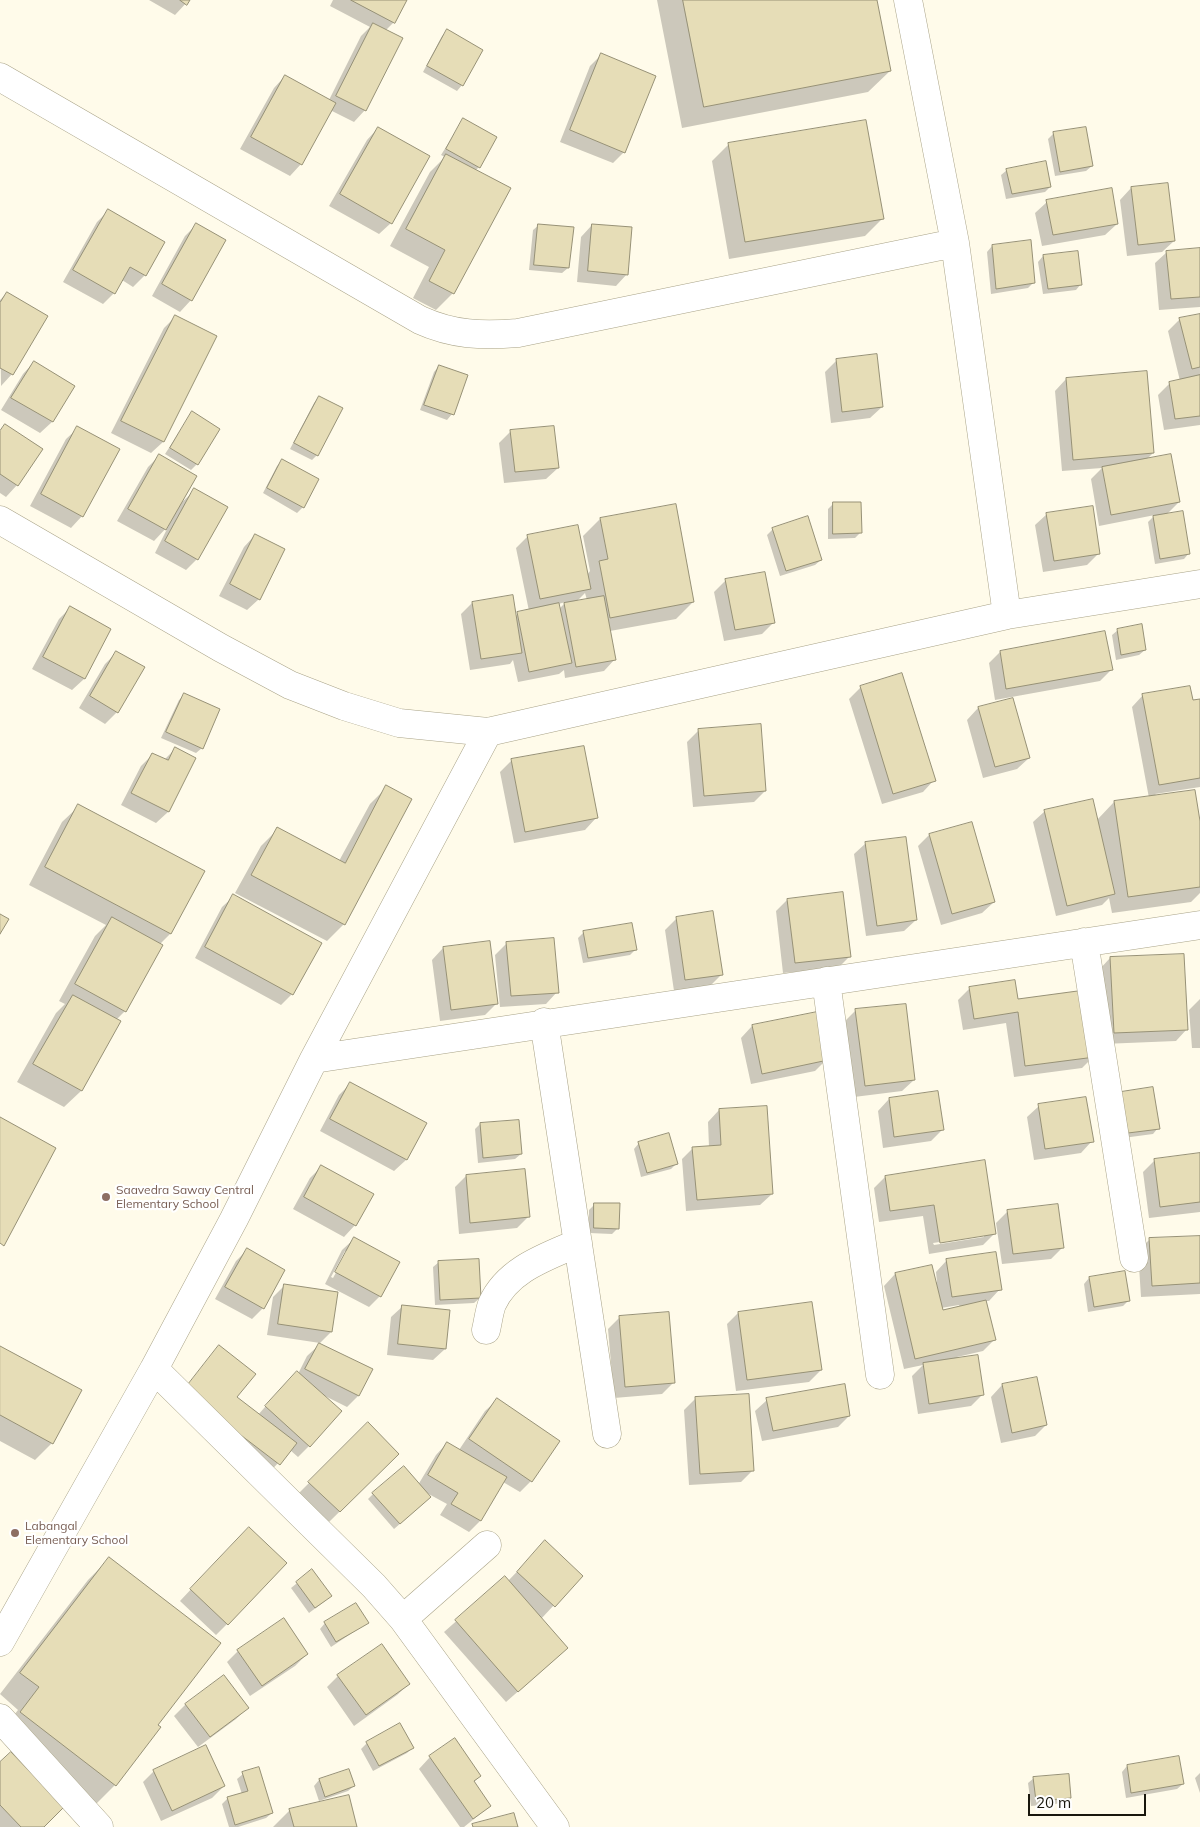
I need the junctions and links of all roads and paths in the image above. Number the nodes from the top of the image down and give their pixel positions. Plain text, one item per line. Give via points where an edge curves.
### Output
1 (908, 0) edge
2 (0, 77) edge
3 (955, 243) junction
4 (0, 520) edge
5 (1200, 584) edge
6 (1007, 615) junction
7 (488, 732) junction
8 (1200, 924) edge
9 (1084, 942) junction
10 (826, 980) junction
11 (544, 1022) junction
12 (314, 1059) junction
13 (578, 1243) junction
14 (1134, 1258) dead end
15 (486, 1330) dead end
16 (154, 1369) junction
17 (880, 1375) dead end
18 (607, 1434) dead end
19 (487, 1546) dead end
20 (403, 1620) junction
21 (0, 1642) edge
22 (0, 1718) edge
23 (100, 1827) edge
24 (554, 1827) edge

1 - 3 street
2 - 3 street via 420,320 463,334 518,333
3 - 6 street
4 - 7 street via 290,685 399,723
5 - 6 street
6 - 7 street
7 - 12 street
8 - 9 street
9 - 10 street
9 - 14 street
10 - 11 street
10 - 17 street
11 - 12 street
11 - 13 street
12 - 16 street
13 - 15 street via 529,1265 509,1279 492,1304
13 - 18 street
16 - 20 street via 374,1586
16 - 21 street
19 - 20 street
20 - 24 street
22 - 23 street

